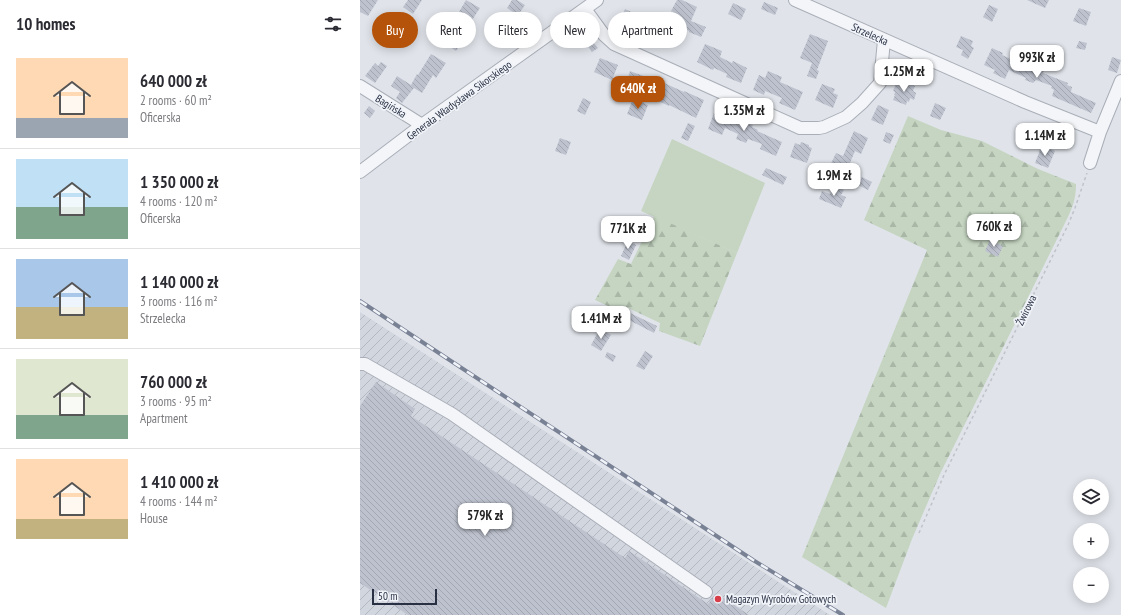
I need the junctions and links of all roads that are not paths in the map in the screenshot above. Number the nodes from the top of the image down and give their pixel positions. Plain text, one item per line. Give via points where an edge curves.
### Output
1 (597, 0) edge
2 (795, 0) edge
3 (585, 9) junction
4 (884, 40) junction
5 (1121, 81) edge
6 (360, 86) edge
7 (422, 125) junction
8 (1100, 132) junction
9 (1090, 163) road end
10 (360, 172) edge
11 (360, 364) edge
12 (706, 592) dead end

1 - 3 street, Generała Władysława Sikorskiego
2 - 4 street, Strzelecka
3 - 4 street via 614,44 800,128 824,127 846,117 862,103 880,83
3 - 7 street, Generała Władysława Sikorskiego
4 - 8 street, Strzelecka
5 - 8 street
6 - 7 street, Bagińska
7 - 10 street, Generała Władysława Sikorskiego
8 - 9 street
11 - 12 street via 365,364 452,414

